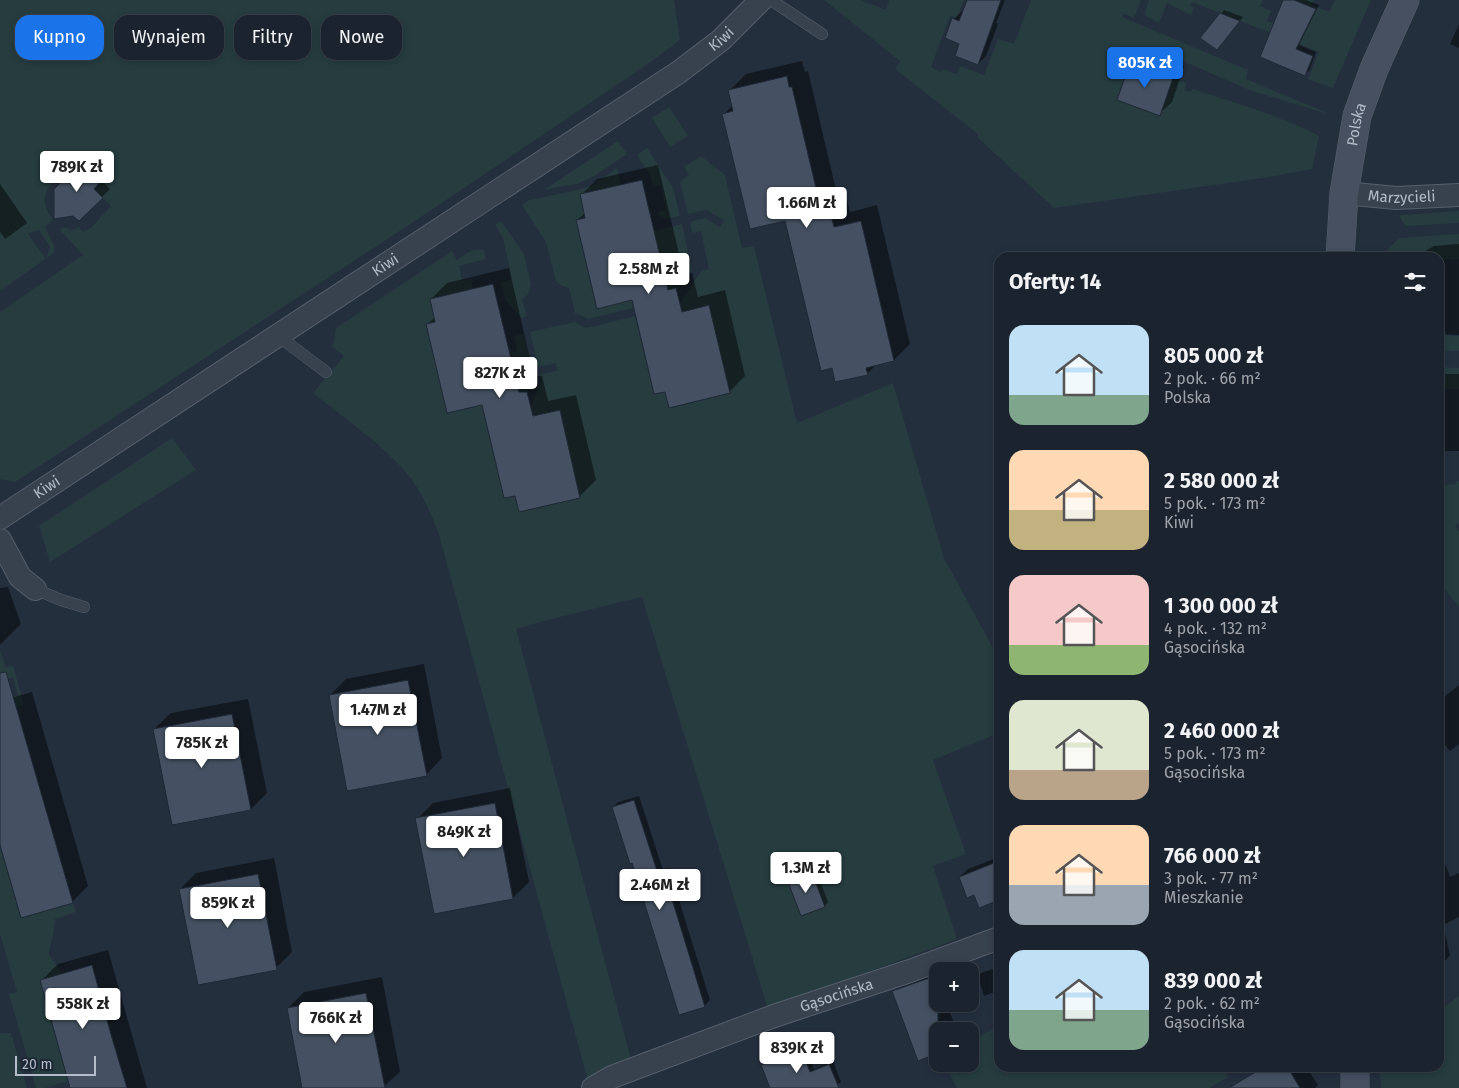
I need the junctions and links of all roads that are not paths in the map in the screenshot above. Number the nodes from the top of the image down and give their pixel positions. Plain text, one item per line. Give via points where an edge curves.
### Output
1 (761, 0) edge
2 (770, 0) edge
3 (1405, 0) edge
4 (822, 34) dead end
5 (1344, 193) junction
6 (1459, 195) edge
7 (1340, 252) edge
8 (277, 335) junction
9 (326, 372) dead end
10 (0, 518) edge
11 (0, 540) edge
12 (35, 590) joint
13 (84, 607) dead end
14 (994, 940) edge
15 (1355, 1072) edge
16 (593, 1088) edge
17 (1355, 1088) edge

1 - 8 street, Kiwi via 721,40 679,72
2 - 4 lane
3 - 5 street, Polska via 1359,108
5 - 6 street, Marzycieli via 1396,198
5 - 7 street, Polska
8 - 9 lane
8 - 10 street, Kiwi
11 - 12 street via 20,577
12 - 13 lane
14 - 16 street, Gąsocińska via 774,1016 612,1077
15 - 17 street

